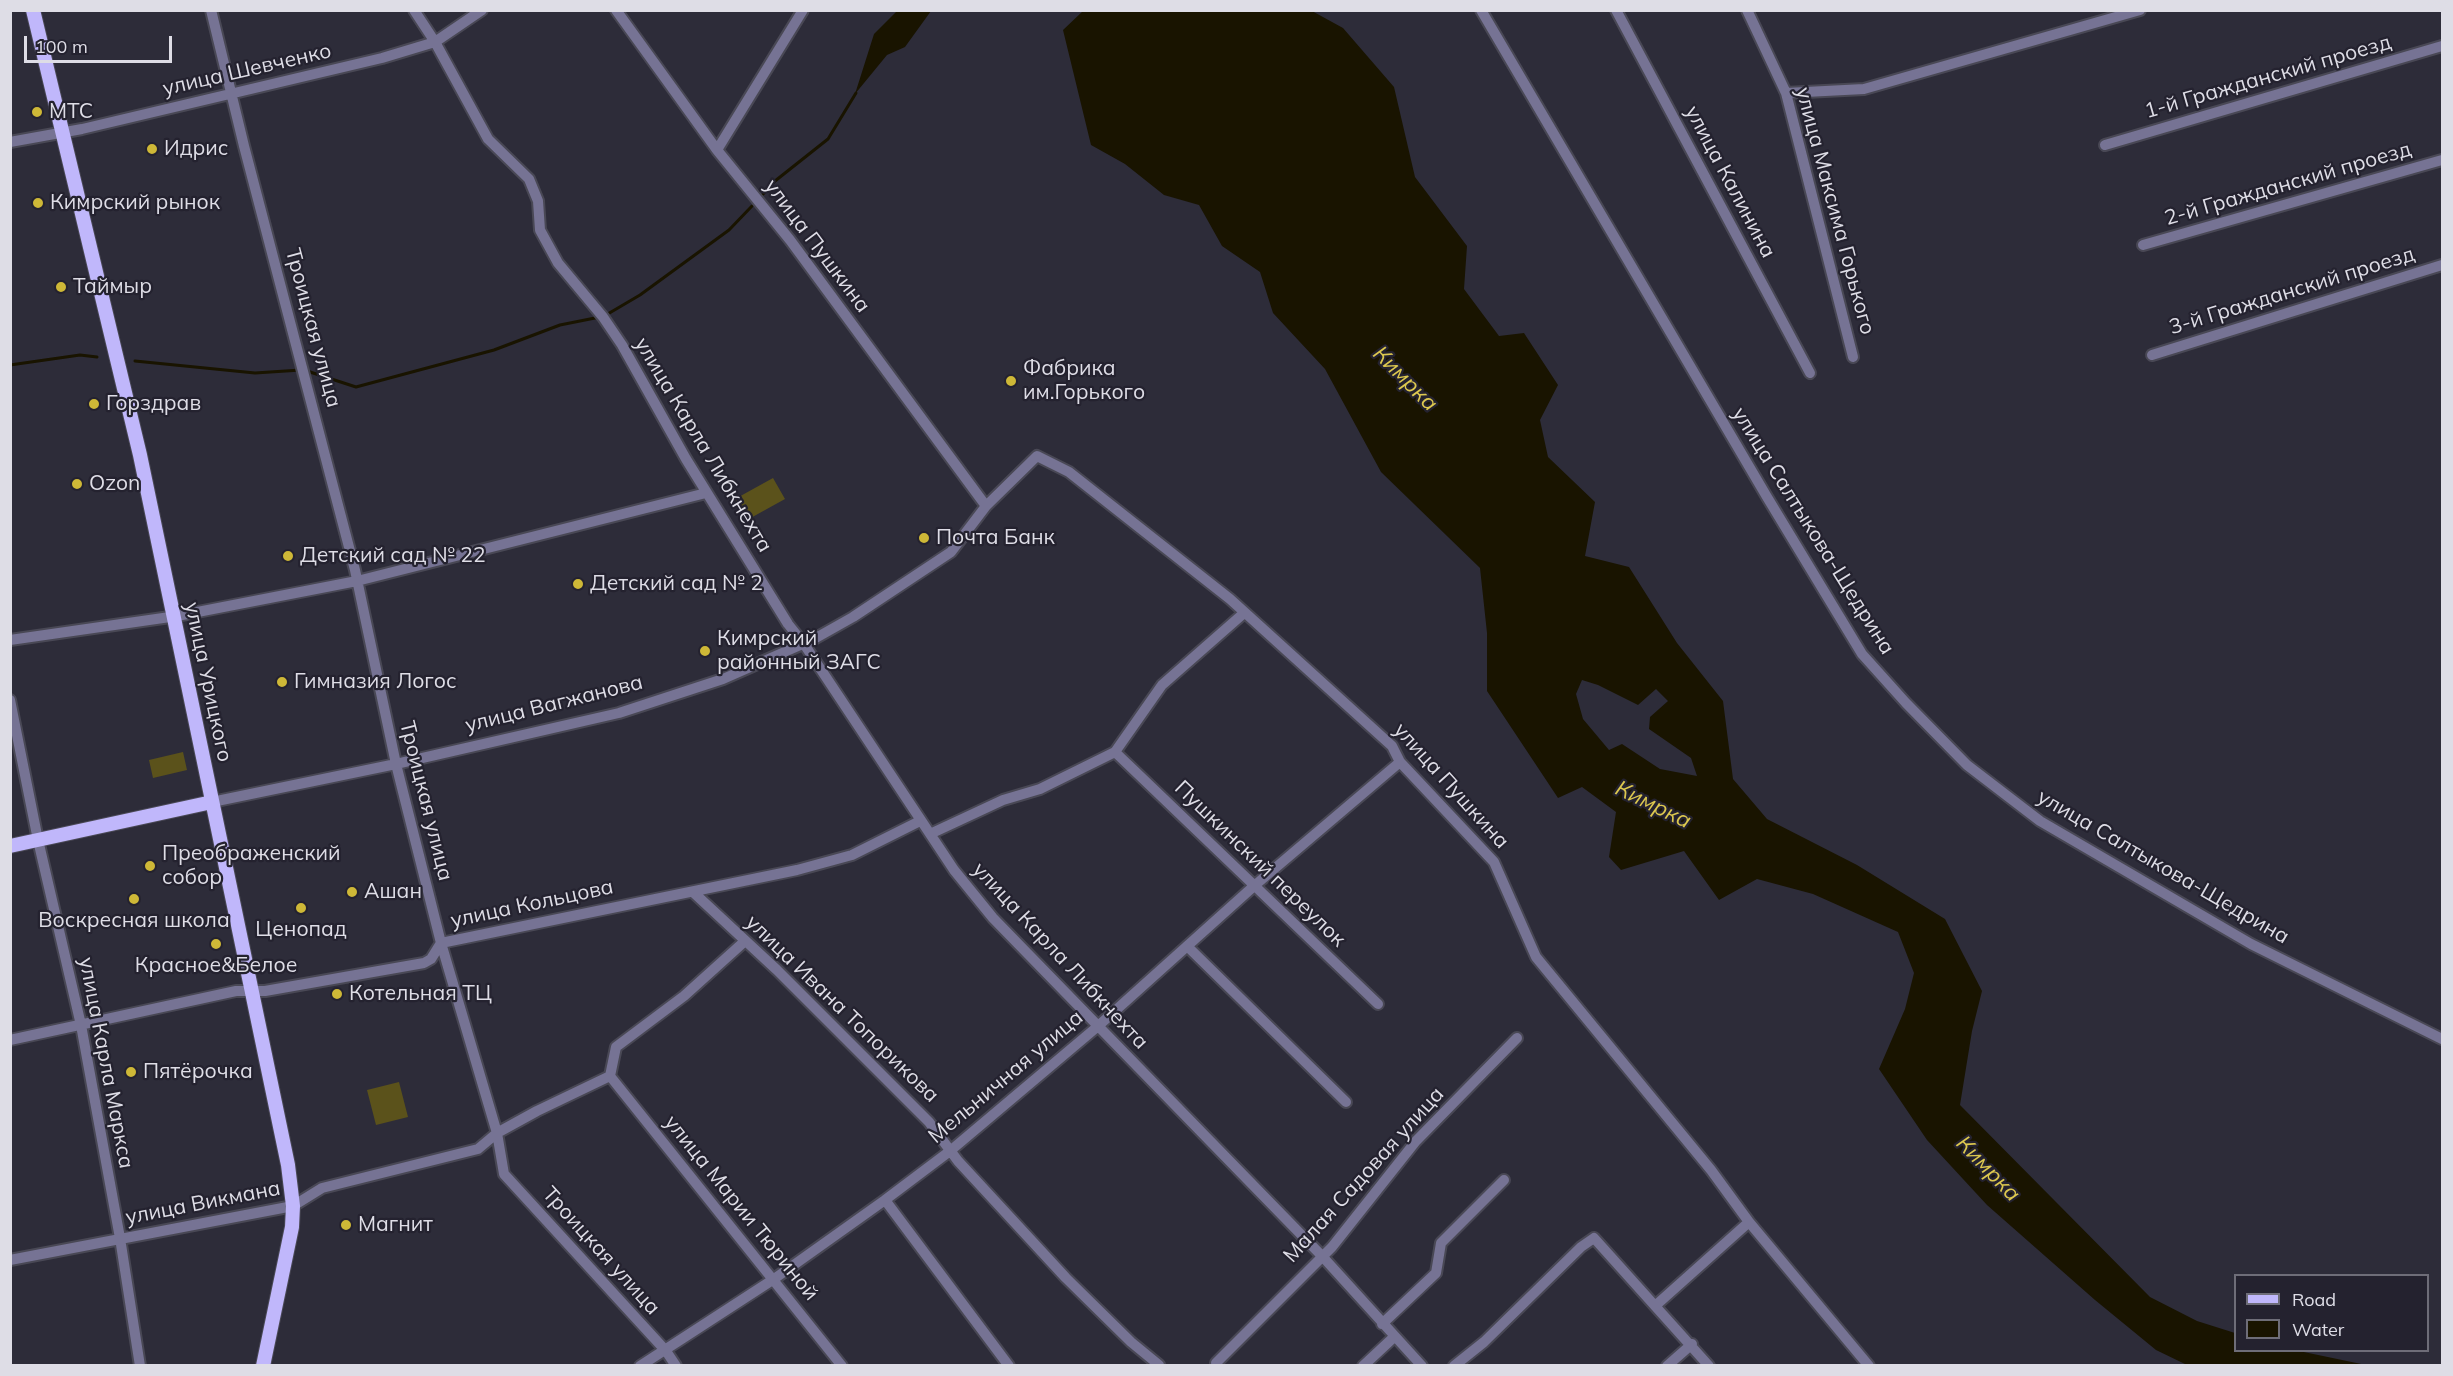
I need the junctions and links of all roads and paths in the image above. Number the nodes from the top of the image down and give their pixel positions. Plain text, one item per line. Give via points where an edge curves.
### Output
1 (33, 10) edge
2 (211, 10) edge
3 (414, 10) edge
4 (482, 10) edge
5 (616, 10) edge
6 (803, 10) edge
7 (1481, 10) edge
8 (1616, 10) edge
9 (1747, 10) edge
10 (2140, 10) edge
11 (435, 42) junction
12 (2442, 46) edge
13 (1786, 93) junction
14 (231, 94) junction
15 (61, 133) junction
16 (10, 142) edge
17 (2105, 145) dead end
18 (717, 150) junction
19 (2442, 160) edge
20 (2143, 245) dead end
21 (2442, 265) edge
22 (2152, 355) dead end
23 (1853, 357) dead end
24 (1810, 373) dead end
25 (1037, 456) joint
26 (706, 493) junction
27 (986, 506) junction
28 (357, 581) junction
29 (1244, 613) junction
30 (173, 616) junction
31 (10, 640) edge
32 (804, 644) junction
33 (10, 700) edge
34 (1116, 753) junction
35 (1400, 762) junction
36 (396, 764) junction
37 (212, 802) junction
38 (920, 821) junction
39 (930, 834) junction
40 (38, 840) junction
41 (10, 846) edge
42 (1254, 886) junction
43 (693, 891) junction
44 (744, 941) junction
45 (441, 943) junction
46 (1187, 946) junction
47 (251, 991) junction
48 (1378, 1004) dead end
49 (81, 1025) junction
50 (1097, 1026) junction
51 (1517, 1038) dead end
52 (2442, 1039) edge
53 (10, 1040) edge
54 (610, 1076) junction
55 (1346, 1102) dead end
56 (497, 1133) junction
57 (950, 1150) junction
58 (1503, 1180) dead end
59 (885, 1200) junction
60 (293, 1206) junction
61 (1749, 1222) junction
62 (120, 1238) junction
63 (1322, 1256) junction
64 (10, 1260) edge
65 (774, 1279) junction
66 (1656, 1305) junction
67 (1382, 1324) junction
68 (1394, 1337) junction
69 (1692, 1344) junction
70 (666, 1350) junction
71 (1216, 1363) dead end
72 (140, 1365) edge
73 (263, 1365) edge
74 (640, 1365) edge
75 (676, 1365) edge
76 (842, 1365) edge
77 (1010, 1365) edge
78 (1159, 1365) edge
79 (1363, 1365) edge
80 (1422, 1365) edge
81 (1454, 1365) edge
82 (1667, 1365) edge
83 (1709, 1365) edge
84 (1867, 1365) edge

1 - 15 main road, улица Урицкого
2 - 14 street, Троицкая улица
3 - 11 street, улица Карла Либкнехта
4 - 11 street, улица Шевченко
5 - 18 street, улица Пушкина
6 - 18 street
7 - 52 street, улица Салтыкова-Щедрина via 1862,654 1905,703 1967,765 2040,821 2251,944
8 - 24 street, улица Калинина
9 - 13 street, улица Максима Горького
10 - 13 street via 1864,89
11 - 14 street, улица Шевченко
11 - 26 street, улица Карла Либкнехта via 488,139 529,180 538,201 540,230 558,263 622,345
12 - 17 street, 1-й Гражданский проезд
13 - 23 street, улица Максима Горького
14 - 15 street, улица Шевченко
14 - 28 street, Троицкая улица
15 - 16 street, улица Шевченко
15 - 30 main road, улица Урицкого via 140,455
18 - 27 street, улица Пушкина via 790,240
19 - 20 street, 2-й Гражданский проезд
21 - 22 street, 3-й Гражданский проезд
25 - 27 street, улица Вагжанова
25 - 29 street, улица Пушкина via 1069,472
26 - 28 street
26 - 32 street, улица Карла Либкнехта
27 - 32 street, улица Вагжанова via 951,552
28 - 30 street
28 - 36 street, Троицкая улица
29 - 34 street via 1162,685
29 - 35 street, улица Пушкина via 1392,746
30 - 31 street
30 - 37 main road, улица Урицкого
32 - 36 street, улица Вагжанова via 723,679 619,713
32 - 38 street, улица Карла Либкнехта
33 - 40 street, улица Карла Маркса
34 - 39 street
34 - 42 street, Пушкинский переулок
35 - 42 street, Мельничная улица
35 - 61 street, улица Пушкина via 1494,862 1536,957
36 - 37 street, улица Вагжанова
36 - 45 street, Троицкая улица
37 - 40 main road, улица Вагжанова
37 - 47 main road, улица Урицкого
38 - 39 street, улица Карла Либкнехта
38 - 43 street, улица Кольцова via 852,855
39 - 50 street, улица Карла Либкнехта via 993,918
40 - 41 main road, улица Вагжанова
40 - 49 street, улица Карла Маркса
42 - 46 street, Мельничная улица
42 - 48 street, Пушкинский переулок
43 - 44 street, улица Ивана Топорикова
43 - 45 street, улица Кольцова
44 - 54 street via 684,996 616,1047
44 - 57 street, улица Ивана Топорикова via 929,1122
45 - 47 street, улица Кольцова via 424,963
45 - 56 street, Троицкая улица
46 - 50 street, Мельничная улица
46 - 55 street
47 - 49 street, улица Кольцова
47 - 60 main road, улица Урицкого
49 - 53 street, улица Кольцова
49 - 62 street, улица Карла Маркса
50 - 57 street, Мельничная улица
50 - 63 street, улица Карла Либкнехта
51 - 63 street, Малая Садовая улица via 1416,1141
54 - 56 street, улица Викмана
54 - 65 street, улица Марии Тюриной
56 - 60 street, улица Викмана via 478,1149 322,1188
56 - 70 street, Троицкая улица via 504,1174
57 - 59 street, Мельничная улица
57 - 78 street, улица Ивана Топорикова via 1066,1278
58 - 67 street via 1441,1243 1436,1273
59 - 65 street, Мельничная улица
59 - 77 street
60 - 62 street, улица Викмана
60 - 73 main road, улица Урицкого
61 - 66 street
61 - 84 street, улица Пушкина
62 - 64 street, улица Викмана
62 - 72 street, улица Карла Маркса
63 - 67 street, улица Карла Либкнехта
63 - 71 street, Малая Садовая улица
65 - 70 street, Мельничная улица
65 - 76 street, улица Марии Тюриной
66 - 69 street
66 - 81 street via 1594,1238 1484,1342
67 - 68 street, улица Карла Либкнехта
68 - 79 street
68 - 80 street, улица Карла Либкнехта
69 - 82 street
69 - 83 street
70 - 74 street, Мельничная улица
70 - 75 street, Троицкая улица

